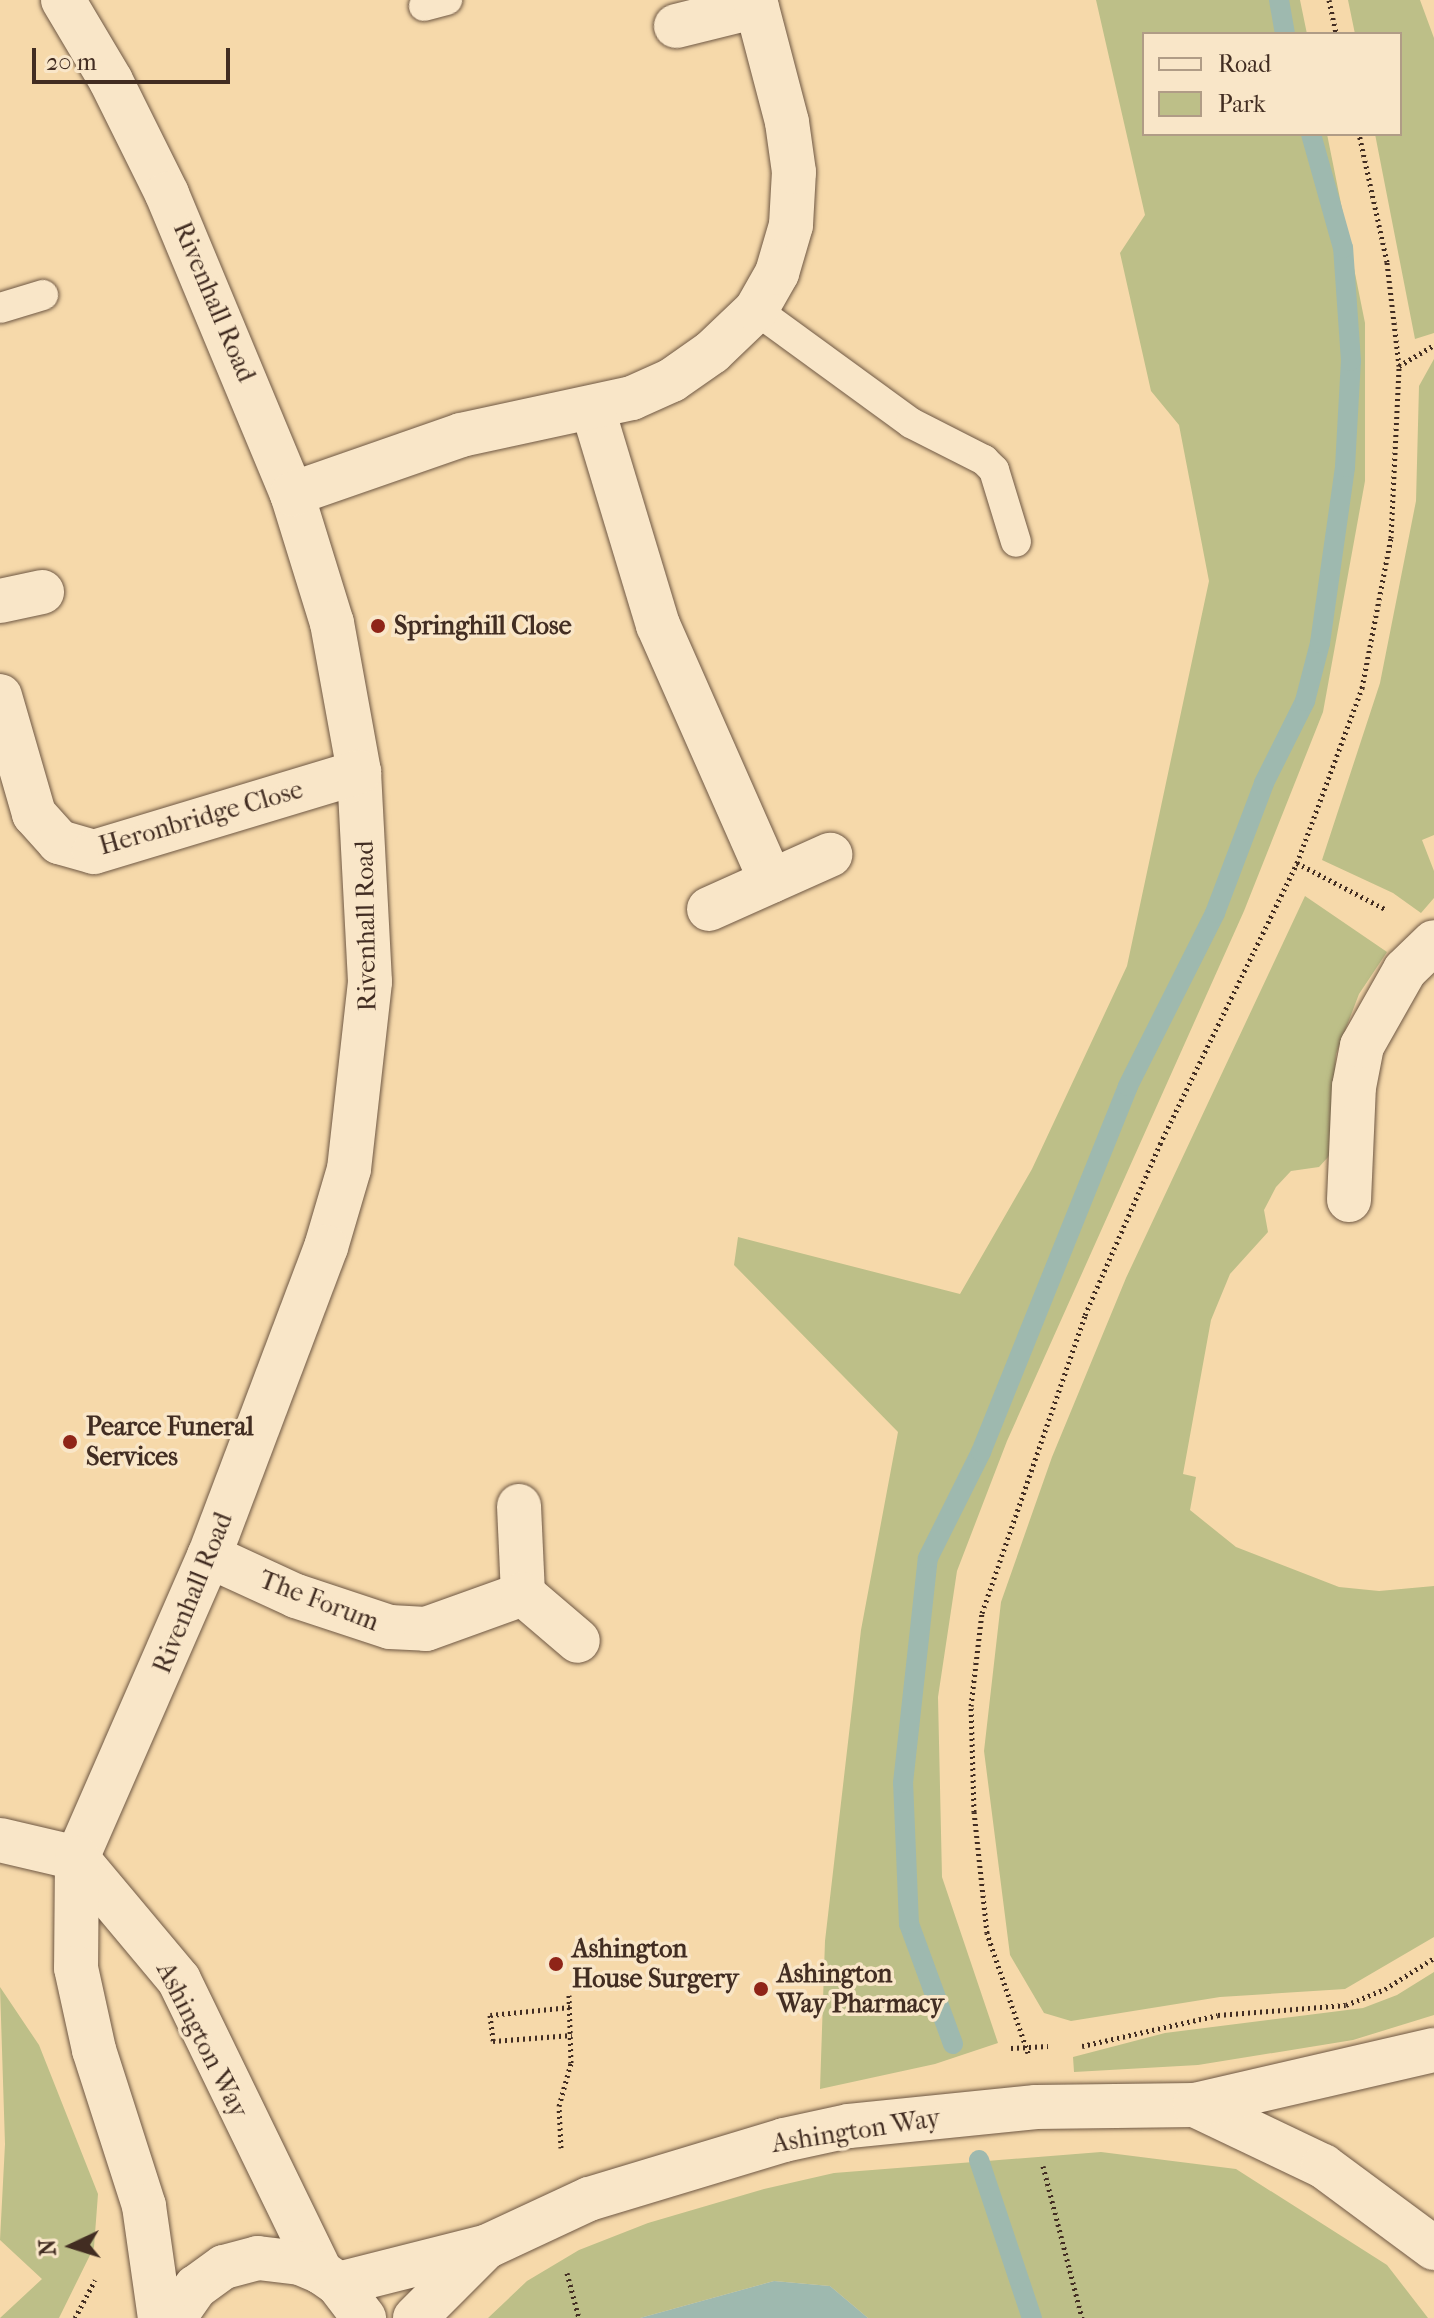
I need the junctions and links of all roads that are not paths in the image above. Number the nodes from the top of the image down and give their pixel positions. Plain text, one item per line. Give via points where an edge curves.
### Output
1 (63, 0) edge
2 (756, 3) edge
3 (690, 14) edge
4 (43, 295) dead end
5 (0, 308) edge
6 (756, 310) junction
7 (593, 410) junction
8 (292, 494) junction
9 (1016, 542) dead end
10 (42, 592) dead end
11 (0, 601) edge
12 (0, 696) edge
13 (359, 772) junction
14 (830, 855) dead end
15 (771, 881) junction
16 (709, 909) dead end
17 (1434, 942) edge
18 (1349, 1200) dead end
19 (519, 1506) dead end
20 (209, 1556) junction
21 (523, 1594) junction
22 (578, 1641) dead end
23 (0, 1840) edge
24 (77, 1858) junction
25 (1434, 2050) edge
26 (1195, 2105) junction
27 (488, 2246) junction
28 (1434, 2248) edge
29 (341, 2291) edge
30 (160, 2318) edge
31 (174, 2318) edge
32 (415, 2318) edge

1 - 8 street, Rivenhall Road via 111,81 167,194
2 - 3 street
2 - 6 street via 787,122 794,172 791,225 781,261
4 - 5 lane
6 - 7 street via 712,352 672,380
6 - 9 lane via 911,423 984,460 994,470
7 - 8 street via 461,435
7 - 15 street via 658,625
8 - 13 street, Rivenhall Road via 332,623
10 - 11 street
12 - 13 street, Heronbridge Close via 34,814 59,842 94,852
13 - 20 street, Rivenhall Road via 370,982 349,1169 294,1340
14 - 15 street
15 - 16 street
17 - 18 street via 1405,970 1362,1046 1354,1087
19 - 21 street
20 - 21 street, The Forum via 348,1616 390,1627 426,1629
20 - 24 street, Rivenhall Road
21 - 22 street
23 - 24 street
24 - 29 street, Ashington Way via 179,1980
24 - 30 street via 76,1968 94,2050 144,2206
25 - 26 street, Ashington Way
26 - 27 street, Ashington Way via 1036,2107 849,2126 784,2140 589,2199
26 - 28 street, Ashington Way via 1323,2166
27 - 29 street, Ashington Way
27 - 32 street, Ashington Way
29 - 31 street via 279,2259 224,2267 196,2287

